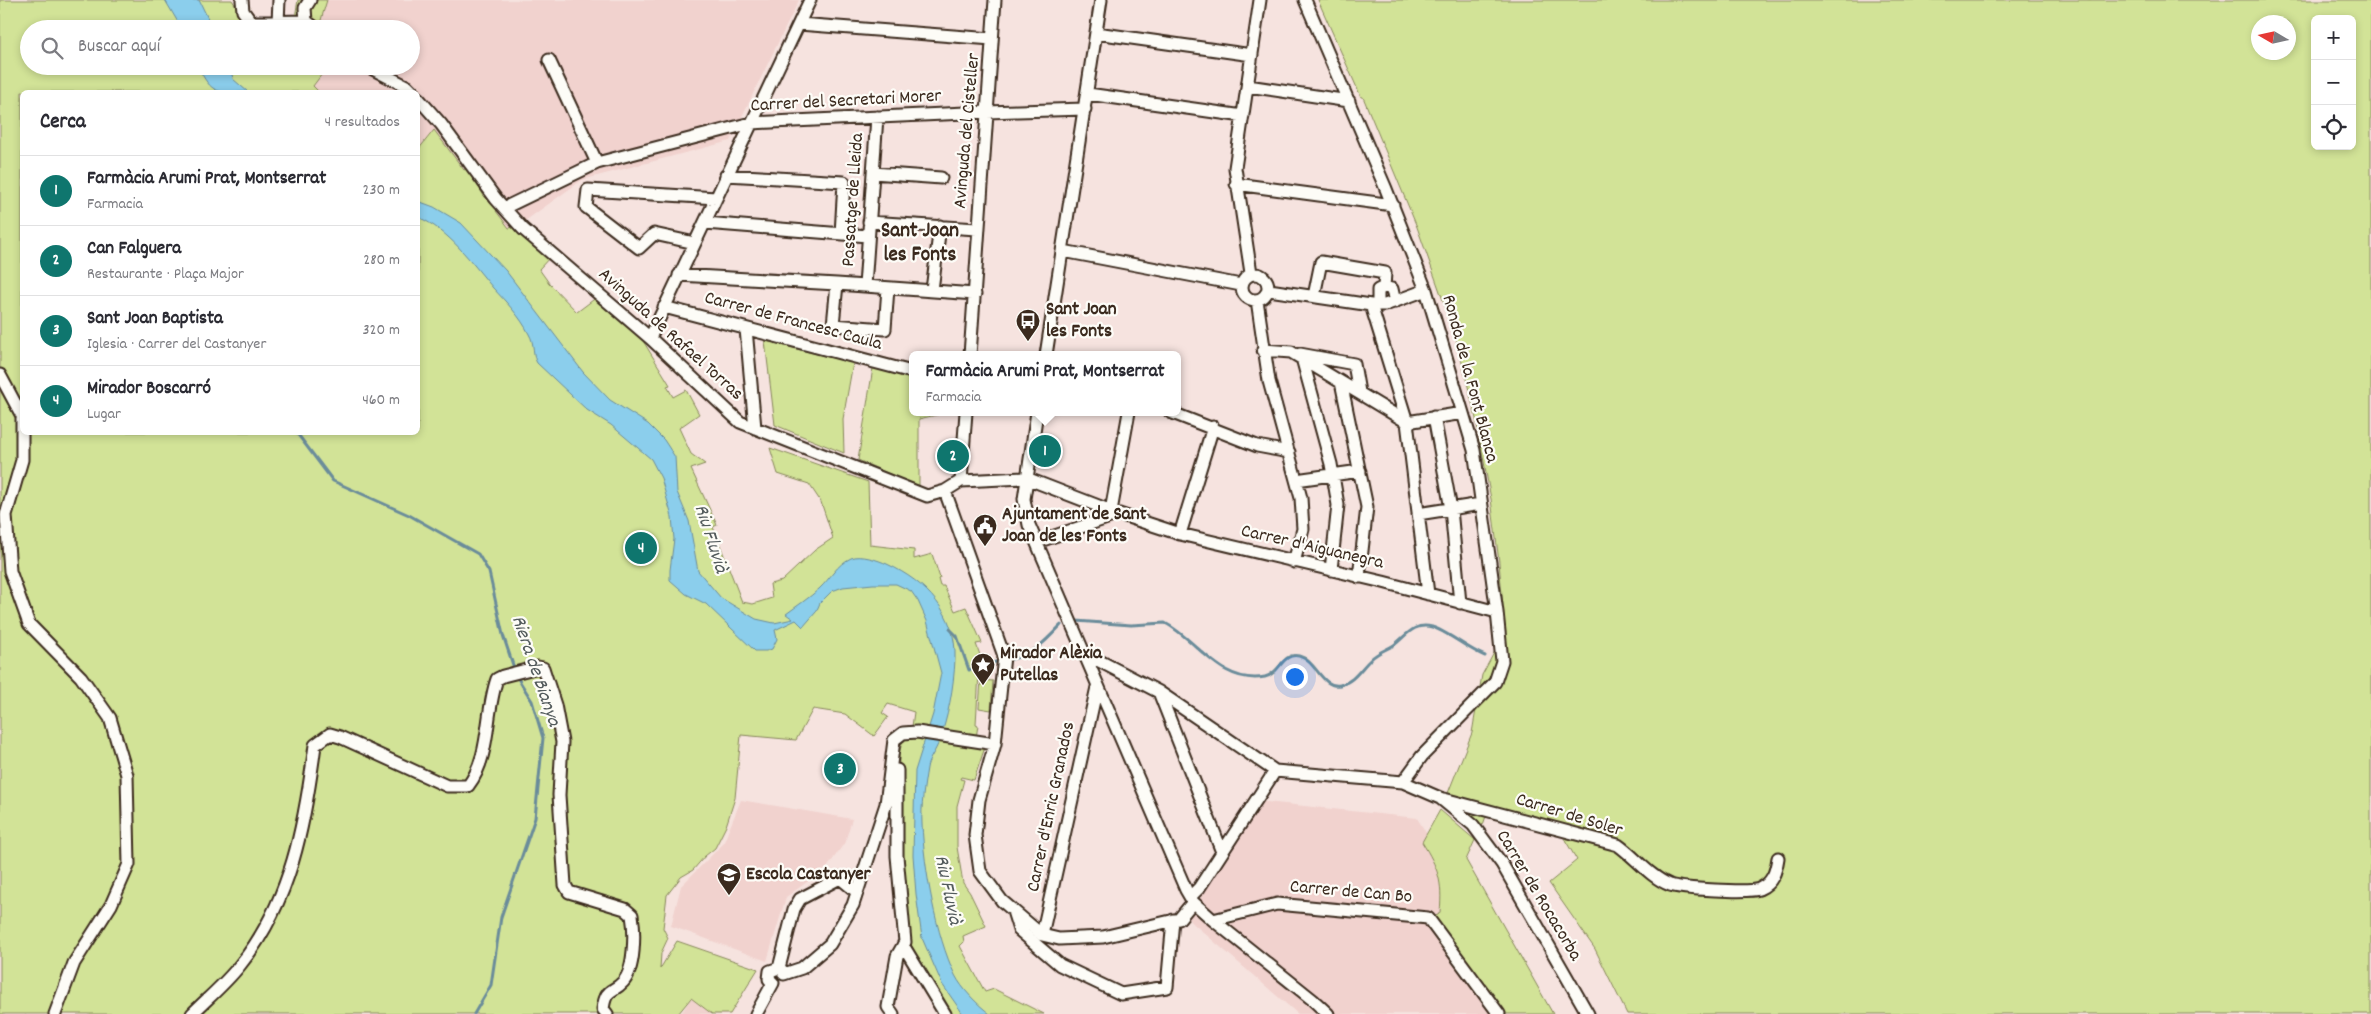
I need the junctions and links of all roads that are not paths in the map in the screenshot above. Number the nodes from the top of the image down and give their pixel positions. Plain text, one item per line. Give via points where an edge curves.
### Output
1 (242, 0) edge
2 (280, 0) edge
3 (310, 0) edge
4 (810, 0) edge
5 (995, 0) edge
6 (1101, 0) edge
7 (1260, 0) edge
8 (1303, 0) edge
9 (250, 20) edge
10 (278, 20) edge
11 (306, 20) edge
12 (799, 24) junction
13 (1096, 33) junction
14 (992, 39) junction
15 (1252, 55) junction
16 (549, 60) dead end
17 (385, 75) edge
18 (1248, 86) junction
19 (411, 90) edge
20 (1088, 94) junction
21 (420, 100) edge
22 (1349, 101) junction
23 (1085, 110) junction
24 (987, 112) junction
25 (1243, 116) junction
26 (877, 117) junction
27 (751, 123) junction
28 (597, 163) junction
29 (581, 170) junction
30 (873, 173) junction
31 (726, 175) junction
32 (941, 178) dead end
33 (1236, 184) junction
34 (588, 190) junction
35 (716, 198) junction
36 (1393, 205) junction
37 (504, 208) junction
38 (869, 222) junction
39 (705, 223) junction
40 (940, 226) junction
41 (978, 229) junction
42 (841, 234) junction
43 (868, 236) junction
44 (695, 243) junction
45 (1063, 252) junction
46 (1251, 273) junction
47 (679, 275) junction
48 (837, 284) junction
49 (1241, 285) junction
50 (865, 286) junction
51 (1384, 287) junction
52 (888, 288) junction
53 (932, 290) junction
54 (1268, 290) junction
55 (1426, 290) junction
56 (975, 294) junction
57 (1314, 296) junction
58 (1257, 300) junction
59 (1395, 302) junction
60 (1375, 305) junction
61 (664, 307) junction
62 (746, 329) junction
63 (650, 338) junction
64 (1264, 350) junction
65 (970, 351) edge
66 (1047, 351) edge
67 (1291, 352) junction
68 (1302, 358) junction
69 (909, 371) edge
70 (0, 376) edge
71 (1342, 382) junction
72 (1359, 392) junction
73 (1399, 395) junction
74 (1376, 402) junction
75 (20, 412) edge
76 (1463, 413) junction
77 (966, 416) edge
78 (1036, 416) edge
79 (1128, 416) edge
80 (1181, 416) edge
81 (1434, 417) junction
82 (1407, 422) junction
83 (1213, 427) junction
84 (755, 428) junction
85 (22, 435) edge
86 (1289, 452) junction
87 (1360, 471) junction
88 (1333, 474) junction
89 (1026, 478) junction
90 (1296, 480) junction
91 (961, 481) junction
92 (945, 491) junction
93 (1481, 504) junction
94 (1451, 509) junction
95 (1115, 512) junction
96 (1418, 514) junction
97 (1180, 534) junction
98 (1037, 542) junction
99 (1294, 562) junction
100 (1331, 570) junction
101 (1359, 577) junction
102 (1428, 594) junction
103 (1460, 603) junction
104 (1497, 612) junction
105 (1084, 653) junction
106 (1098, 687) junction
107 (1159, 692) junction
108 (991, 744) junction
109 (893, 754) junction
110 (1275, 771) junction
111 (1403, 782) junction
112 (1440, 798) junction
113 (1222, 852) junction
114 (1778, 858) dead end
115 (857, 892) junction
116 (1191, 899) junction
117 (1013, 911) junction
118 (1173, 920) junction
119 (1213, 920) junction
120 (1042, 934) junction
121 (903, 945) junction
122 (781, 971) junction
123 (55, 1014) edge
124 (192, 1014) edge
125 (607, 1014) edge
126 (756, 1014) edge
127 (893, 1014) edge
128 (945, 1014) edge
129 (1328, 1014) edge
130 (1499, 1014) edge
131 (1588, 1014) edge

1 - 9 street via 243,11
2 - 10 street
3 - 11 street via 305,8
4 - 12 street
5 - 14 street, Avinguda del Cisteller
6 - 13 street
7 - 15 street
8 - 22 street, Ronda de la Font Blanca
12 - 14 street
12 - 27 street
13 - 15 street
13 - 20 street
14 - 24 street, Avinguda del Cisteller
15 - 18 street
16 - 28 street
17 - 19 street
18 - 22 street
18 - 25 street
20 - 23 street
20 - 25 street
21 - 37 street, Avinguda de Rafael Torras
22 - 36 street, Ronda de la Font Blanca
23 - 24 street, Carrer del Secretari Morer
23 - 45 street
24 - 26 street, Carrer del Secretari Morer
24 - 41 street, Avinguda del Cisteller
25 - 33 street via 1235,168
26 - 27 street, Carrer del Secretari Morer
26 - 30 street, Passatge de Lleida
27 - 28 street, Carrer del Secretari Morer
27 - 31 street
28 - 29 street, Carrer del Secretari Morer
29 - 34 street
29 - 37 street, Carrer del Secretari Morer
30 - 32 street
30 - 38 street, Passatge de Lleida
31 - 35 street
31 - 42 street via 844,182
33 - 36 street
33 - 46 street
34 - 35 street
34 - 44 street via 586,207 638,248 654,234
35 - 39 street
36 - 55 street, Ronda de la Font Blanca
37 - 63 street, Avinguda de Rafael Torras via 523,229
38 - 40 street
38 - 43 street, Passatge de Lleida
39 - 42 street
39 - 44 street
40 - 41 street
40 - 53 street
41 - 56 street, Avinguda del Cisteller
42 - 43 street
43 - 50 street, Passatge de Lleida
44 - 47 street
45 - 49 street
45 - 66 street
46 - 49 street
46 - 54 street via 1260,274 1267,280
47 - 48 street
47 - 61 street
48 - 50 street
48 - 52 street via 833,325 885,329
49 - 58 street via 1249,299
50 - 52 street
51 - 57 street via 1385,273 1322,262
51 - 59 street via 1392,289
51 - 60 street via 1378,290
52 - 53 street
53 - 56 street
54 - 57 street
54 - 58 street
55 - 59 street
55 - 76 street, Ronda de la Font Blanca
56 - 65 street, Avinguda del Cisteller
57 - 60 street
58 - 64 street
59 - 60 street
60 - 73 street
61 - 62 street, Carrer de Francesc Caula
61 - 63 street
62 - 69 street, Carrer de Francesc Caula
62 - 84 street
63 - 84 street, Avinguda de Rafael Torras via 740,422
64 - 67 street
64 - 86 street
67 - 68 street
67 - 72 street via 1354,364
68 - 71 street
68 - 88 street
70 - 75 street
71 - 72 street
71 - 87 street
72 - 74 street
73 - 74 street
73 - 82 street
74 - 82 street
76 - 81 street
76 - 93 street, Ronda de la Font Blanca via 1474,450
77 - 91 street
78 - 89 street
79 - 95 street
80 - 83 street
81 - 82 street
81 - 94 street
82 - 96 street
83 - 86 street via 1257,446
83 - 97 street
84 - 92 street, Avinguda de Rafael Torras via 927,496
85 - 123 street via 22,460 6,515 10,570 29,624 81,677 110,718 127,775 129,864 111,905 74,964
86 - 90 street
87 - 88 street
87 - 101 street via 1367,507
88 - 90 street
88 - 100 street via 1338,505
89 - 91 street
89 - 95 street, Carrer d'Aiguanegra
89 - 98 street via 1024,499 1029,525
90 - 99 street via 1303,529
91 - 92 street, Avinguda de Rafael Torras
92 - 108 street via 1004,656
93 - 94 street
93 - 104 street, Ronda de la Font Blanca
94 - 96 street
94 - 103 street
95 - 97 street, Carrer d'Aiguanegra
95 - 98 street
96 - 102 street
97 - 99 street, Carrer d'Aiguanegra
98 - 105 street
99 - 100 street, Carrer d'Aiguanegra
100 - 101 street, Carrer d'Aiguanegra
101 - 102 street, Carrer d'Aiguanegra
102 - 103 street, Carrer d'Aiguanegra
103 - 104 street, Carrer d'Aiguanegra
104 - 111 street, Ronda de la Font Blanca via 1502,661 1494,682 1422,756
105 - 106 street
105 - 107 street
106 - 116 street
106 - 120 street, Carrer d'Enric Granados via 1092,701
107 - 110 street
107 - 113 street
108 - 109 street via 917,732 903,733 894,740
108 - 117 street via 975,835 980,871
109 - 115 street via 886,804
109 - 121 street via 897,774 897,856
110 - 111 street, Carrer de Rocacorba
110 - 113 street
111 - 112 street, Carrer de Rocacorba
112 - 114 street, Carrer de Soler via 1618,845 1648,871 1671,885 1758,890 1773,879
112 - 131 street, Carrer de Rocacorba via 1472,825 1502,864
113 - 116 street
115 - 122 street via 830,944 802,968
115 - 122 street via 840,878 800,899 794,909
116 - 118 street via 1179,919
116 - 119 street
117 - 118 street via 1019,930 1060,965 1121,994 1167,987
117 - 120 street
118 - 120 street via 1103,937 1059,939
119 - 129 street
119 - 130 street, Carrer de Can Bo via 1277,904 1428,918
121 - 127 street via 897,956 888,1007
121 - 128 street
122 - 126 street via 783,981 773,984
124 - 125 street via 240,965 287,884 310,792 315,745 330,734 447,786 468,786 475,777 482,754 497,679 538,667 543,668 555,705 562,742 559,794 565,885 569,892 632,914 630,971 604,999 603,1008

